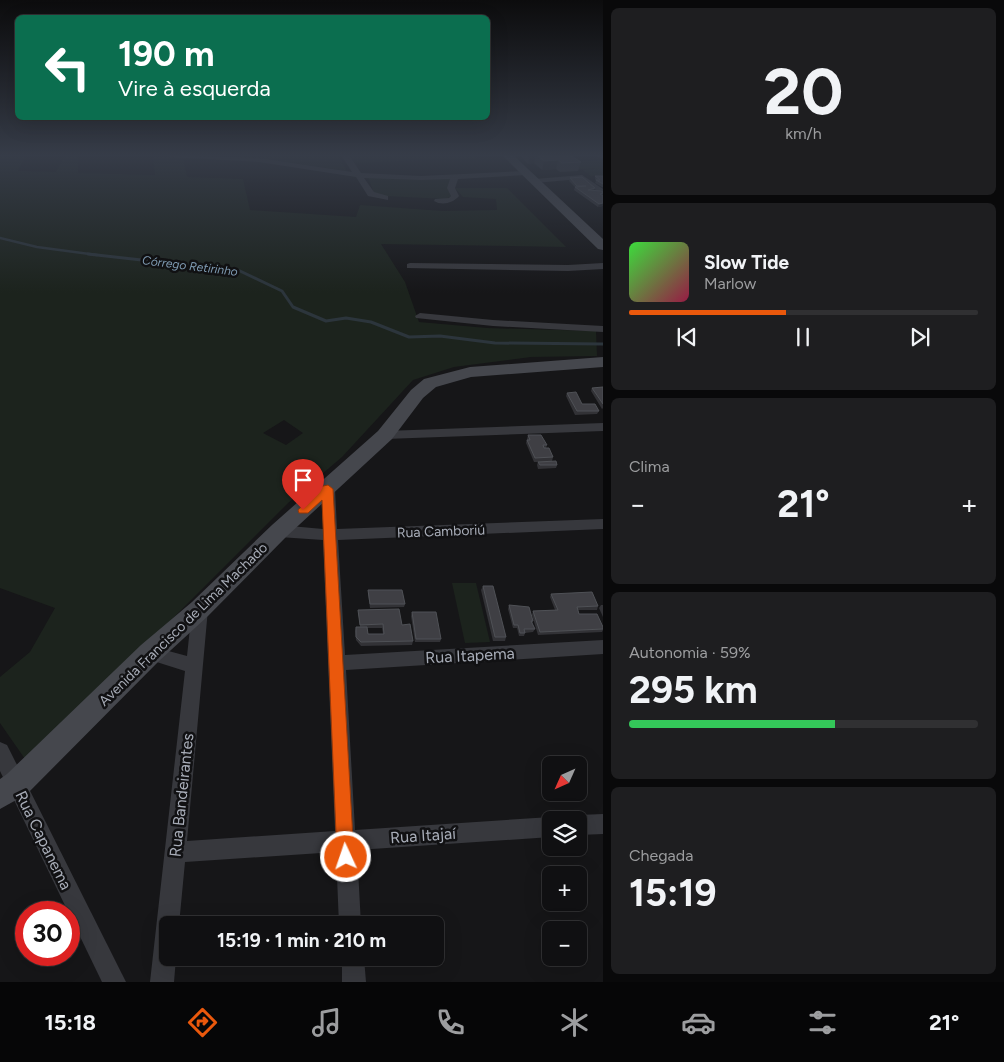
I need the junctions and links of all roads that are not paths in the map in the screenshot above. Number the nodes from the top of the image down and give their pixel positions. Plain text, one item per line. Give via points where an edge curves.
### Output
1 (555, 201) edge
2 (603, 246) edge
3 (410, 266) dead end
4 (603, 266) edge
5 (420, 316) dead end
6 (603, 329) edge
7 (603, 362) edge
8 (603, 427) edge
9 (385, 435) junction
10 (328, 489) junction
11 (603, 524) edge
12 (279, 531) junction
13 (330, 535) junction
14 (200, 609) junction
15 (603, 647) edge
16 (150, 653) junction
17 (338, 664) junction
18 (195, 666) junction
19 (0, 751) edge
20 (8, 789) edge
21 (603, 824) edge
22 (587, 825) edge
23 (542, 828) edge
24 (345, 840) junction
25 (176, 852) junction
26 (169, 916) edge
27 (349, 916) edge
28 (164, 966) edge
29 (353, 966) edge
30 (114, 982) edge
31 (162, 982) edge
32 (354, 982) edge

1 - 2 street
3 - 4 street
5 - 6 street
7 - 9 street, Avenida Francisco de Lima Machado via 470,372 444,378 430,383 417,394
8 - 9 street
9 - 10 street, Avenida Francisco de Lima Machado
10 - 12 street, Avenida Francisco de Lima Machado
10 - 13 street
11 - 13 street, Rua Camboriú
12 - 13 street, Rua Camboriú
12 - 14 street, Avenida Francisco de Lima Machado
13 - 17 street
14 - 16 street, Avenida Francisco de Lima Machado
14 - 18 street, Rua Bandeirantes
15 - 17 street, Rua Itapema
16 - 18 street
16 - 20 street, Avenida Francisco de Lima Machado
17 - 24 street
18 - 25 street, Rua Bandeirantes
19 - 20 street, Rua Capanema
20 - 30 street, Rua Capanema
21 - 22 street
23 - 24 street, Rua Itajaí
24 - 25 street, Rua Itajaí
24 - 27 street
25 - 26 street, Rua Bandeirantes
28 - 31 street
29 - 32 street

